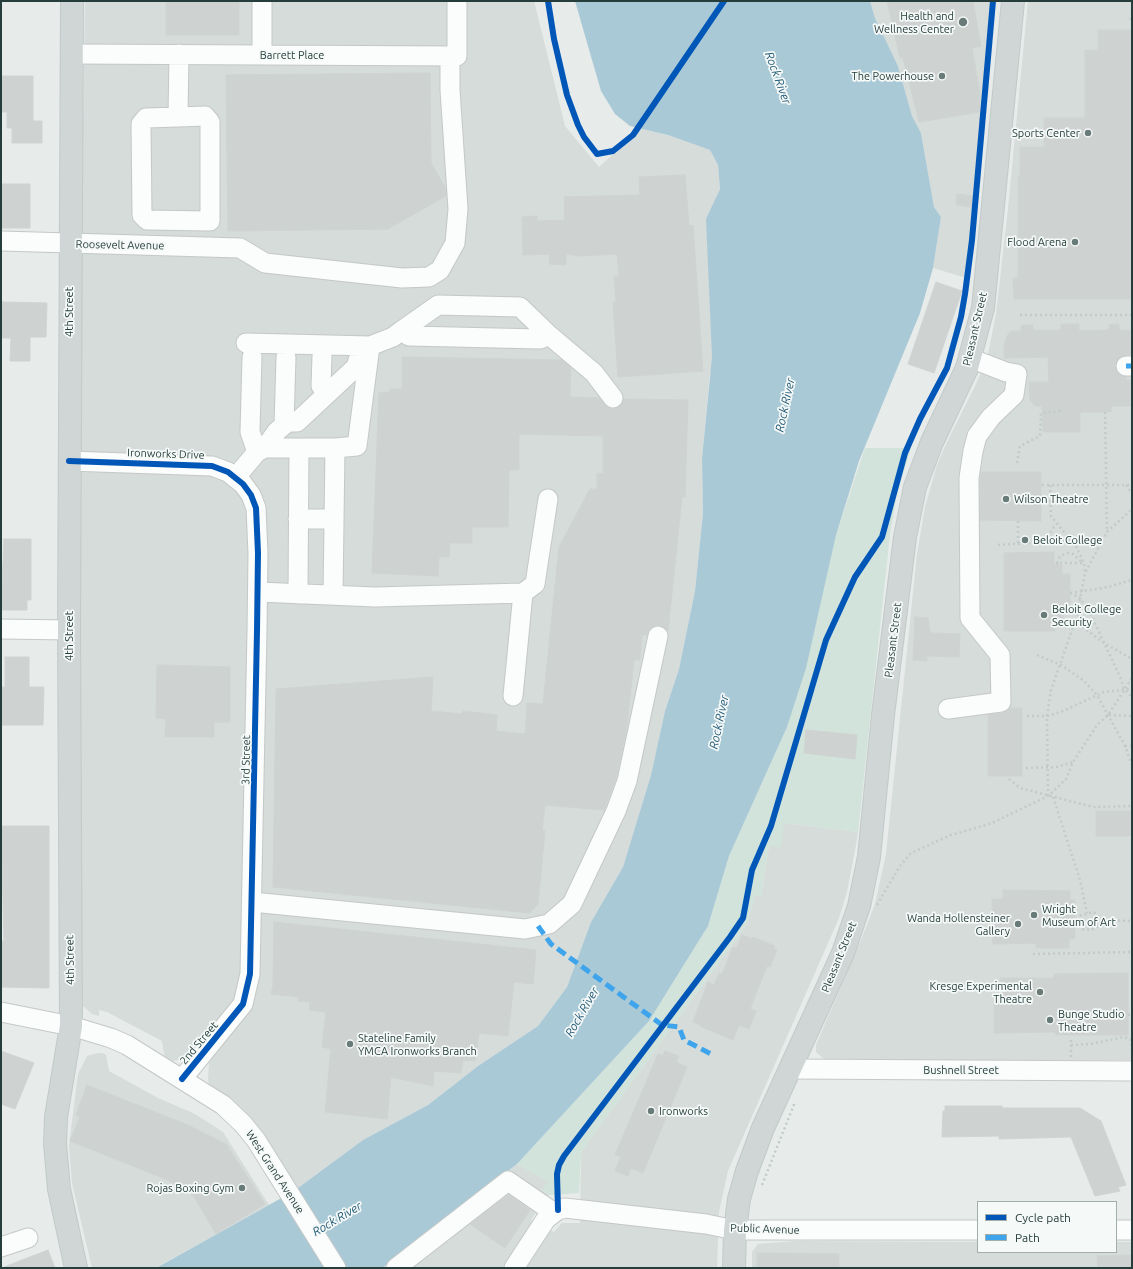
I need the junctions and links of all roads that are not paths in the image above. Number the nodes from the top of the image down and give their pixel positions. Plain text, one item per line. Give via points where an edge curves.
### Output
1 (72, 1) edge
2 (262, 1) edge
3 (457, 1) edge
4 (1013, 1) edge
5 (72, 54) junction
6 (179, 54) junction
7 (262, 55) junction
8 (454, 56) junction
9 (178, 117) junction
10 (210, 221) junction
11 (1, 240) edge
12 (70, 244) junction
13 (210, 247) junction
14 (401, 331) junction
15 (549, 335) junction
16 (366, 353) junction
17 (322, 356) dead end
18 (286, 357) dead end
19 (970, 358) junction
20 (322, 386) junction
21 (613, 398) dead end
22 (308, 404) junction
23 (286, 423) junction
24 (299, 448) junction
25 (335, 448) junction
26 (261, 450) junction
27 (69, 461) junction
28 (235, 478) junction
29 (251, 495) joint
30 (548, 499) dead end
31 (298, 518) junction
32 (334, 518) junction
33 (258, 592) junction
34 (523, 593) junction
35 (298, 594) junction
36 (333, 595) junction
37 (1, 629) edge
38 (69, 630) junction
39 (658, 636) dead end
40 (513, 696) dead end
41 (948, 709) dead end
42 (252, 902) junction
43 (1, 1012) edge
44 (231, 1021) joint
45 (71, 1026) junction
46 (790, 1069) junction
47 (1132, 1071) edge
48 (182, 1078) junction
49 (553, 1212) junction
50 (735, 1230) junction
51 (977, 1230) edge
52 (1117, 1230) edge
53 (1132, 1230) edge
54 (28, 1238) dead end
55 (1, 1247) edge
56 (76, 1268) edge
57 (336, 1268) edge
58 (396, 1268) edge
59 (514, 1268) edge
60 (734, 1268) edge

1 - 5 main road, 4th Street
2 - 7 street
3 - 8 street
4 - 19 main road, Pleasant Street via 983,302
5 - 6 street, Barrett Place
5 - 12 main road, 4th Street
6 - 7 street, Barrett Place
6 - 9 street
7 - 8 street, Barrett Place
8 - 13 street, Roosevelt Avenue via 450,90 458,208 455,243 440,270 429,277 402,278 265,263 240,248
9 - 10 street via 205,116 210,122
9 - 10 street via 146,118 142,124 142,215 147,220
10 - 13 street
11 - 12 street, Roosevelt Avenue
12 - 13 street, Roosevelt Avenue
12 - 27 main road, 4th Street
14 - 15 street via 409,336 540,339
14 - 15 street via 438,306 520,307
14 - 16 street
15 - 21 street via 594,373
16 - 20 street via 350,359
16 - 22 street via 356,367
16 - 25 street via 357,446
16 - 26 street via 249,350 250,432
17 - 20 street
18 - 23 street
19 - 41 street via 1017,374 1014,395 991,417 977,436 972,451 969,478 970,618 1000,655 1001,702
19 - 46 main road, Pleasant Street via 917,481 904,537 869,857 859,906 843,953
20 - 22 street
22 - 23 street via 292,412
23 - 26 street
24 - 25 street
24 - 26 street
24 - 31 street
25 - 32 street
26 - 28 street
27 - 28 street, Ironworks Drive via 212,466 228,472
27 - 38 main road, 4th Street
28 - 29 street, Ironworks Drive
29 - 33 street, 3rd Street via 256,508
30 - 34 street via 535,584
31 - 32 street
31 - 35 street
32 - 36 street
33 - 35 street
33 - 42 street, 3rd Street
34 - 36 street via 375,598
34 - 40 street
35 - 36 street
37 - 38 street
38 - 45 main road, 4th Street
39 - 42 street via 627,781 616,811 572,904 549,924 525,929
42 - 44 street, 3rd Street via 250,974 243,1004
43 - 45 street, West Grand Avenue
44 - 48 street, 2nd Street
45 - 48 street, West Grand Avenue via 127,1045
45 - 56 main road, 4th Street via 56,1117 55,1144 59,1188
46 - 47 street, Bushnell Street
46 - 50 main road, Pleasant Street via 747,1171 739,1199
48 - 57 street, West Grand Avenue via 223,1105 243,1124
49 - 50 street, Public Avenue via 576,1208
49 - 58 street via 508,1181
49 - 59 street
50 - 51 street, Public Avenue
50 - 60 main road, Pleasant Street
52 - 53 street
54 - 55 street

